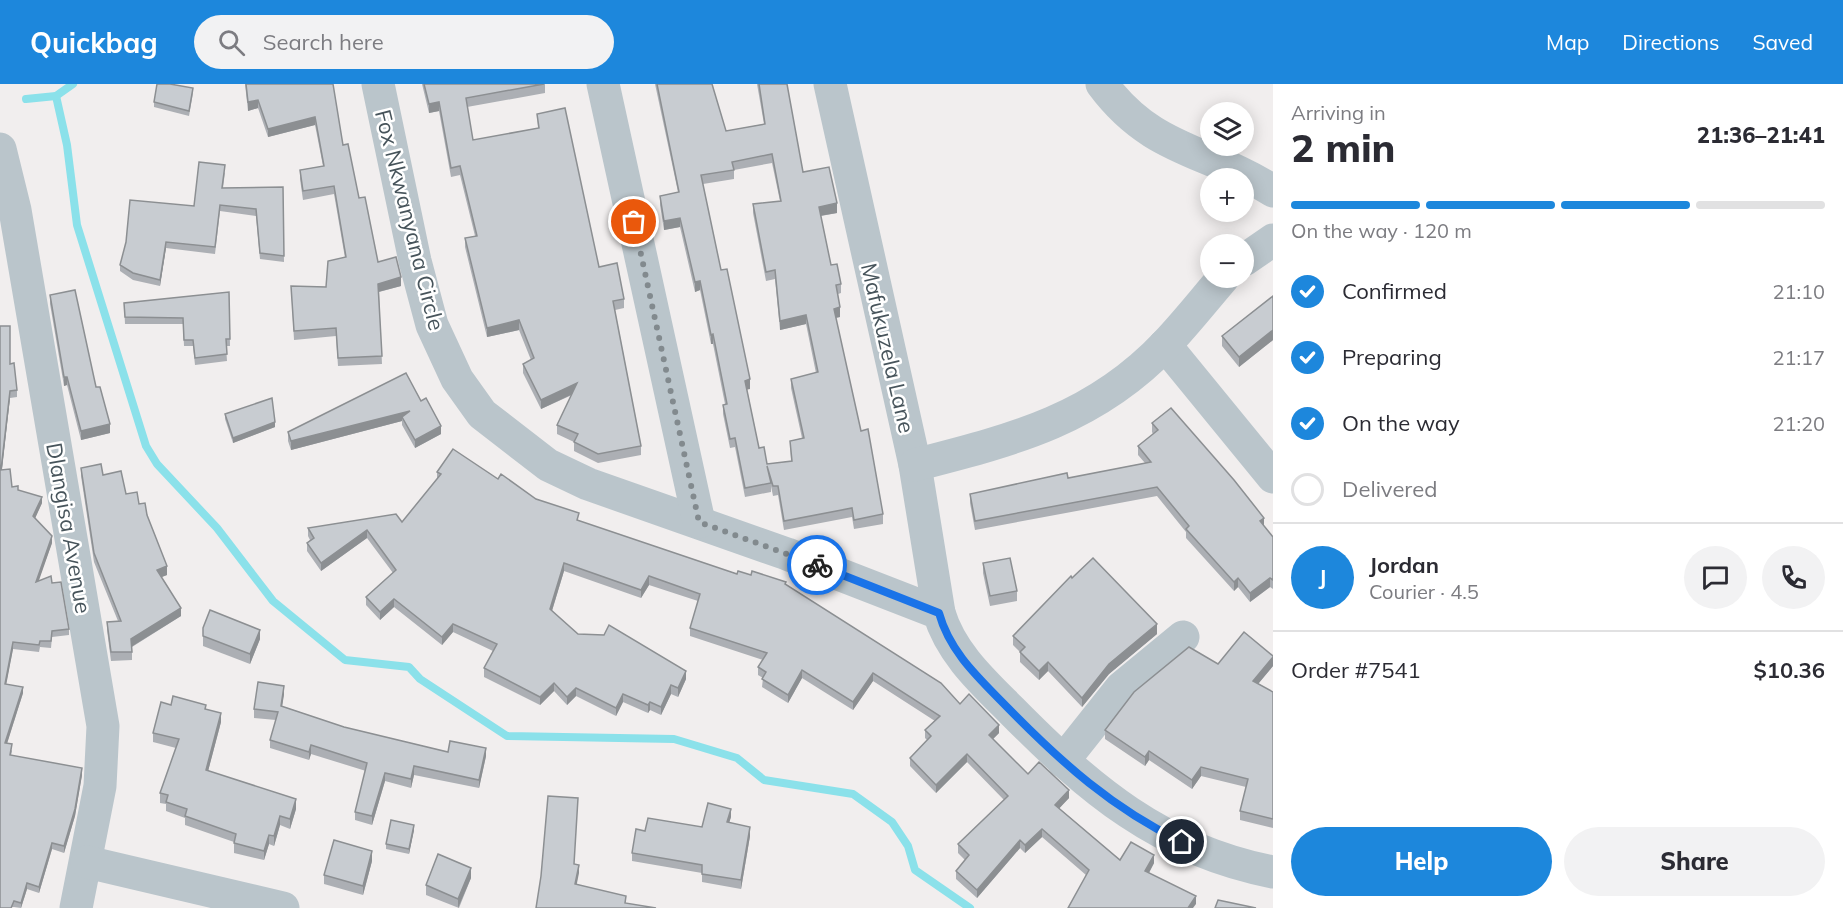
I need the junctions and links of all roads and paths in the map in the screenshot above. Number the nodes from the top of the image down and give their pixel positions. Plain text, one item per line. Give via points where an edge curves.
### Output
1 (378, 84) edge
2 (603, 84) edge
3 (830, 84) edge
4 (1102, 84) edge
5 (0, 149) edge
6 (1273, 191) edge
7 (1273, 240) edge
8 (1254, 253) edge
9 (1214, 288) edge
10 (1165, 345) junction
11 (915, 465) junction
12 (1273, 477) edge
13 (699, 522) junction
14 (939, 613) junction
15 (1183, 637) dead end
16 (1063, 761) junction
17 (87, 862) junction
18 (1273, 872) edge
19 (76, 908) edge
20 (283, 908) edge

1 - 13 street, Fox Nkwanyana Circle via 432,325 457,379 482,414 548,465 588,484
2 - 13 street
3 - 11 street, Mafukuzela Lane
4 - 6 street via 1117,105 1151,133 1249,176
5 - 17 street, Dlangisa Avenue via 15,210 103,726 100,786
7 - 8 street
9 - 10 street
10 - 11 street via 1084,409 1014,439
10 - 12 street
11 - 14 street, Mafukuzela Lane
13 - 14 street, Fox Nkwanyana Circle
14 - 16 street via 950,643 974,673
15 - 16 street via 1120,688
16 - 18 street via 1093,788 1161,832 1202,851
17 - 19 street, Dlangisa Avenue
17 - 20 street

